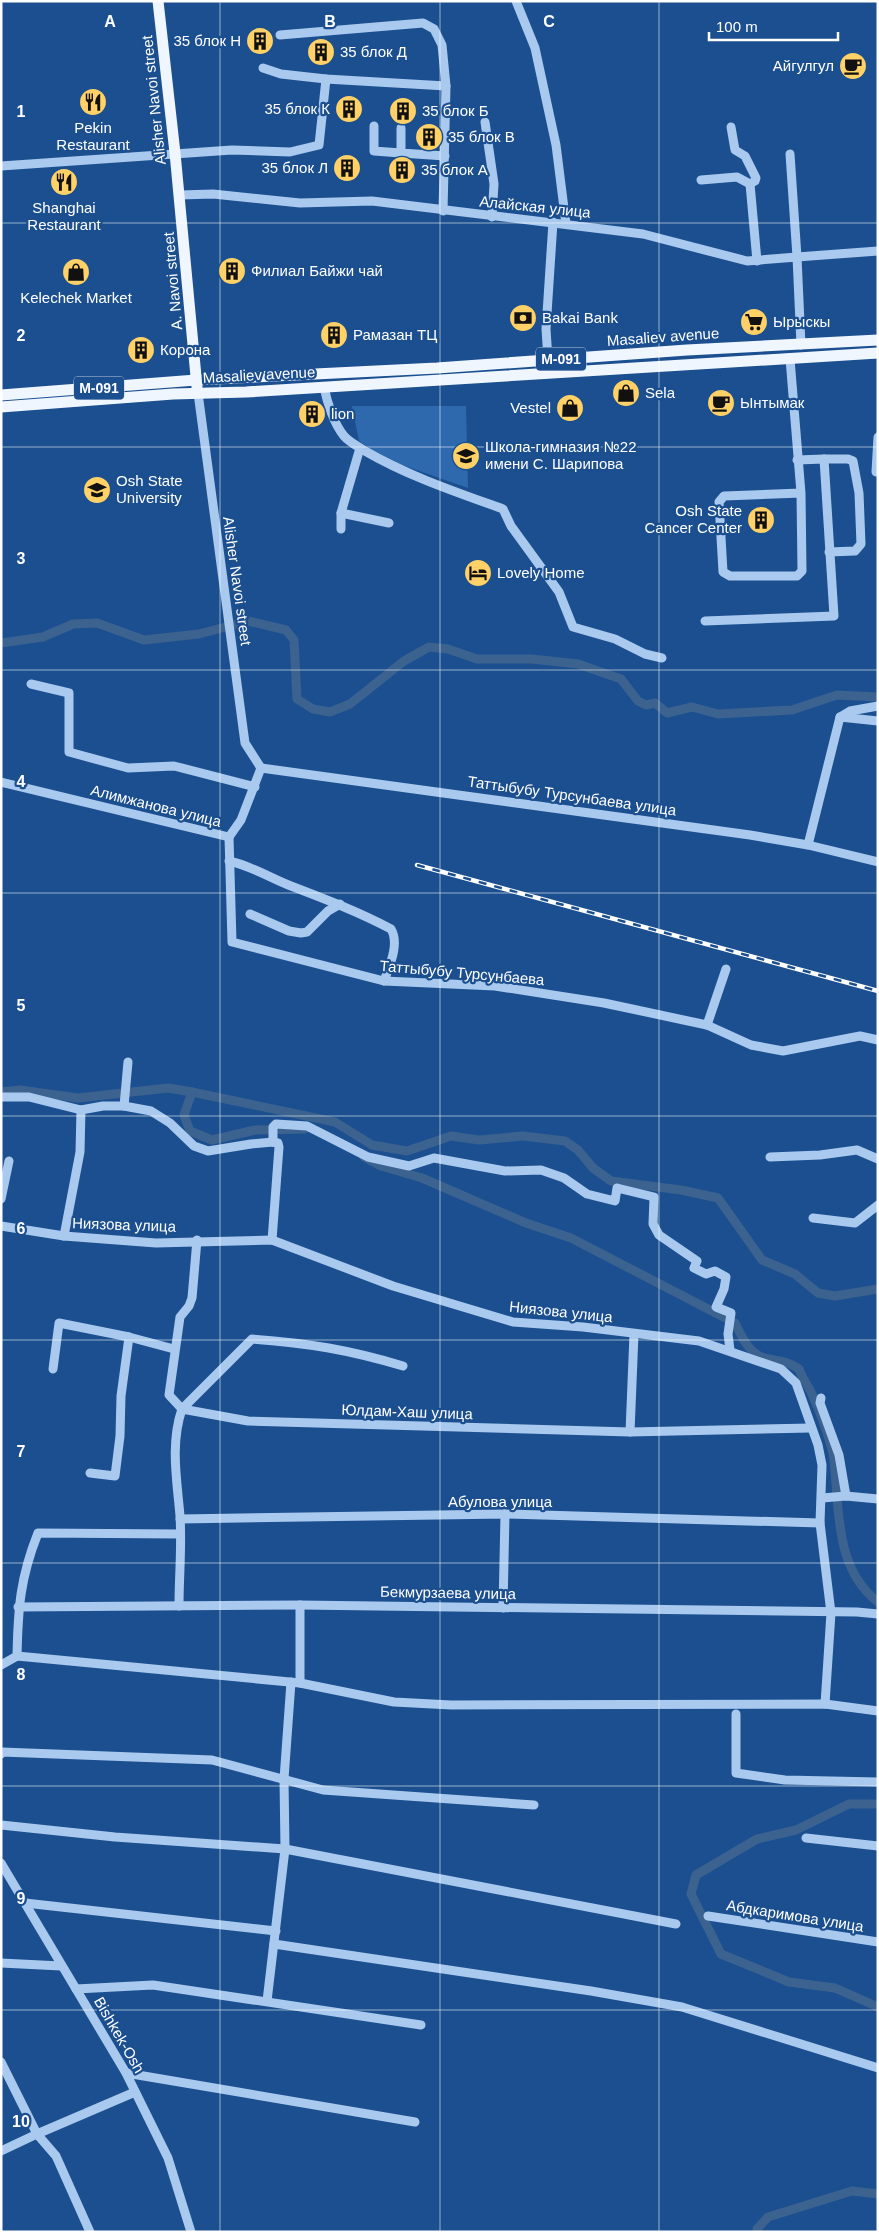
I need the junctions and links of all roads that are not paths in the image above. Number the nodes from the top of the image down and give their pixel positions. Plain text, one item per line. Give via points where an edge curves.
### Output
1 (516, 1) edge
2 (158, 2) edge
3 (280, 35) dead end
4 (263, 68) dead end
5 (326, 79) junction
6 (446, 86) junction
7 (485, 122) dead end
8 (374, 126) dead end
9 (732, 127) dead end
10 (401, 128) dead end
11 (176, 153) junction
12 (401, 153) junction
13 (790, 154) dead end
14 (445, 156) junction
15 (1, 166) edge
16 (701, 180) dead end
17 (750, 184) junction
18 (180, 195) junction
19 (443, 211) junction
20 (492, 217) junction
21 (553, 222) junction
22 (566, 224) junction
23 (878, 251) edge
24 (798, 257) junction
25 (757, 261) junction
26 (878, 340) edge
27 (801, 345) junction
28 (878, 353) edge
29 (790, 359) junction
30 (548, 360) junction
31 (196, 380) junction
32 (324, 386) junction
33 (198, 393) junction
34 (1, 395) edge
35 (1, 407) edge
36 (878, 438) edge
37 (360, 448) junction
38 (824, 459) junction
39 (797, 460) junction
40 (876, 472) dead end
41 (801, 493) junction
42 (341, 513) junction
43 (389, 523) dead end
44 (341, 529) dead end
45 (829, 552) junction
46 (705, 621) dead end
47 (662, 658) dead end
48 (31, 684) dead end
49 (878, 706) edge
50 (840, 717) junction
51 (878, 721) edge
52 (261, 768) junction
53 (1, 782) edge
54 (255, 786) junction
55 (229, 837) junction
56 (808, 845) junction
57 (230, 861) junction
58 (878, 862) edge
59 (340, 904) junction
60 (250, 914) dead end
61 (726, 969) dead end
62 (384, 981) junction
63 (707, 1025) junction
64 (878, 1040) edge
65 (128, 1062) dead end
66 (1, 1097) edge
67 (124, 1103) junction
68 (81, 1110) junction
69 (273, 1134) junction
70 (770, 1157) dead end
71 (878, 1159) edge
72 (9, 1161) dead end
73 (1, 1199) edge
74 (878, 1205) edge
75 (813, 1218) dead end
76 (1, 1226) edge
77 (64, 1236) junction
78 (197, 1240) junction
79 (272, 1240) junction
80 (634, 1334) junction
81 (129, 1337) junction
82 (174, 1349) junction
83 (730, 1350) junction
84 (403, 1366) dead end
85 (53, 1369) dead end
86 (821, 1398) dead end
87 (182, 1409) junction
88 (811, 1428) junction
89 (630, 1432) junction
90 (90, 1473) dead end
91 (843, 1496) junction
92 (826, 1498) junction
93 (878, 1499) edge
94 (505, 1514) junction
95 (180, 1518) junction
96 (820, 1523) junction
97 (179, 1534) junction
98 (179, 1606) junction
99 (300, 1606) junction
100 (18, 1607) junction
101 (503, 1608) junction
102 (831, 1612) junction
103 (878, 1614) edge
104 (17, 1656) junction
105 (1, 1665) edge
106 (295, 1683) junction
107 (825, 1704) junction
108 (878, 1712) edge
109 (736, 1714) dead end
110 (1, 1754) edge
111 (284, 1779) junction
112 (878, 1782) edge
113 (534, 1805) dead end
114 (1, 1826) edge
115 (806, 1838) dead end
116 (878, 1846) edge
117 (285, 1849) junction
118 (1, 1863) edge
119 (25, 1903) junction
120 (708, 1916) dead end
121 (676, 1924) dead end
122 (276, 1931) junction
123 (878, 1942) edge
124 (274, 1944) junction
125 (1, 1963) edge
126 (61, 1966) junction
127 (76, 1989) junction
128 (267, 2001) junction
129 (421, 2025) dead end
130 (1, 2062) edge
131 (878, 2068) edge
132 (126, 2073) junction
133 (135, 2092) junction
134 (415, 2122) dead end
135 (37, 2134) junction
136 (1, 2151) edge
137 (90, 2232) edge
138 (191, 2232) edge

1 - 22 street via 535,48 556,145
2 - 11 main road, Alisher Navoi street
3 - 6 street via 423,23 434,29 442,44
4 - 5 street via 281,74
5 - 6 street
5 - 11 street via 319,145 290,152 232,150
6 - 14 street
7 - 20 street via 494,184
8 - 12 street via 374,151
9 - 17 street via 735,150 745,156 756,178
10 - 12 street
11 - 15 street
11 - 18 main road, Alisher Navoi street
12 - 14 street
13 - 24 street
14 - 19 street
16 - 17 street via 737,177
17 - 25 street
18 - 19 street, Алайская улица via 213,194 300,203 372,201
18 - 31 main road, A. Navoi street
19 - 20 street, Алайская улица
20 - 21 street, Алайская улица
21 - 22 street, Алайская улица
21 - 30 street via 546,329
22 - 25 street, Алайская улица via 643,234
23 - 24 street, Алайская улица
24 - 25 street, Алайская улица
24 - 27 street
26 - 27 main road, Masaliev avenue / М-091
27 - 30 main road, Masaliev avenue / М-091
28 - 29 main road, Masaliev avenue / М-091
29 - 32 main road, Masaliev avenue / М-091
29 - 39 street
30 - 31 main road, Masaliev avenue / М-091
31 - 33 main road, A. Navoi street
31 - 34 main road, Masaliev avenue / М-091
32 - 33 main road, Masaliev avenue / М-091
32 - 37 street via 326,398 344,437
33 - 35 main road, Masaliev avenue / М-091
33 - 52 street, Alisher Navoi street via 245,743
36 - 40 street
37 - 42 street
37 - 47 street via 387,464 502,510 559,592 573,627
38 - 39 street
38 - 45 street
38 - 45 street via 853,461 860,493 861,544 855,550
39 - 41 street
41 - 41 street via 802,571 797,576 730,576 723,572 719,502 724,496
42 - 43 street
42 - 44 street
45 - 46 street via 834,616
48 - 54 street via 69,693 69,752 128,768 174,766
49 - 50 street via 850,711
50 - 51 street
50 - 56 street
52 - 54 street, Алимжанова улица
52 - 56 street, Таттыбубу Турсунбаева улица
53 - 55 street, Алимжанова улица
54 - 55 street, Алимжанова улица via 241,820
55 - 57 street, Таттыбубу Турсунбаева
56 - 58 street, Таттыбубу Турсунбаева улица
57 - 59 street
57 - 62 street, Таттыбубу Турсунбаева via 232,942
59 - 60 street via 307,932 301,933
59 - 62 street via 391,929 395,935
61 - 63 street
62 - 63 street, Таттыбубу Турсунбаева via 495,986 604,1003
63 - 64 street, Таттыбубу Турсунбаева via 751,1045 783,1051 860,1036
65 - 67 street
66 - 68 street via 29,1097
67 - 68 street
67 - 69 street via 161,1116 202,1150 251,1144
68 - 77 street via 80,1152
69 - 79 street via 279,1146
69 - 83 street via 276,1124 307,1126 368,1157 409,1166 434,1158 505,1171 541,1170 564,1178 587,1194 615,1201 617,1188 654,1197 653,1224 659,1235 697,1261 694,1268 706,1274 715,1271 726,1277 716,1307 731,1313
70 - 71 street via 857,1150
72 - 73 street
74 - 75 street via 855,1223
76 - 77 street, Ниязова улица
77 - 78 street, Ниязова улица via 156,1242
78 - 79 street, Ниязова улица
78 - 82 street via 192,1298 180,1317
79 - 80 street, Ниязова улица via 393,1286 513,1322
80 - 83 street, Ниязова улица via 699,1341
80 - 89 street
81 - 82 street
81 - 85 street via 59,1323
81 - 90 street via 115,1476
82 - 87 street via 169,1395
83 - 88 street, Ниязова улица via 781,1369 796,1383
84 - 87 street via 357,1352 252,1339
86 - 91 street via 820,1404 839,1455
87 - 89 street, Юлдам-Хаш улица via 248,1421
87 - 95 street via 175,1444
88 - 89 street, Юлдам-Хаш улица
88 - 92 street, Ниязова улица via 818,1445
91 - 92 street
91 - 93 street
92 - 96 street, Ниязова улица
94 - 95 street, Абулова улица
94 - 96 street, Абулова улица
94 - 101 street
95 - 97 street
96 - 102 street, Ниязова улица
97 - 98 street
97 - 100 street via 38,1533 26,1563
98 - 99 street, Бекмурзаева улица
98 - 100 street, Бекмурзаева улица
99 - 101 street, Бекмурзаева улица
99 - 106 street
100 - 104 street
101 - 102 street, Бекмурзаева улица
102 - 103 street, Бекмурзаева улица
102 - 107 street, Ниязова улица
104 - 105 street
104 - 106 street
106 - 107 street via 394,1702 451,1705
106 - 111 street
107 - 108 street
109 - 112 street via 736,1773 785,1780
110 - 111 street via 212,1760
111 - 113 street via 323,1790
111 - 117 street
114 - 117 street
115 - 116 street
117 - 121 street
117 - 122 street
118 - 119 street, Bishkek-Osh
119 - 122 street
119 - 126 street, Bishkek-Osh
120 - 123 street, Абдкаримова улица
122 - 124 street
124 - 128 street
124 - 131 street via 682,2006
125 - 126 street
126 - 127 street, Bishkek-Osh
127 - 128 street via 152,1985
127 - 132 street, Bishkek-Osh
128 - 129 street
130 - 135 street
132 - 133 street, Bishkek-Osh
132 - 134 street
133 - 135 street
133 - 138 street, Bishkek-Osh via 168,2158
135 - 136 street
135 - 137 street via 56,2156

